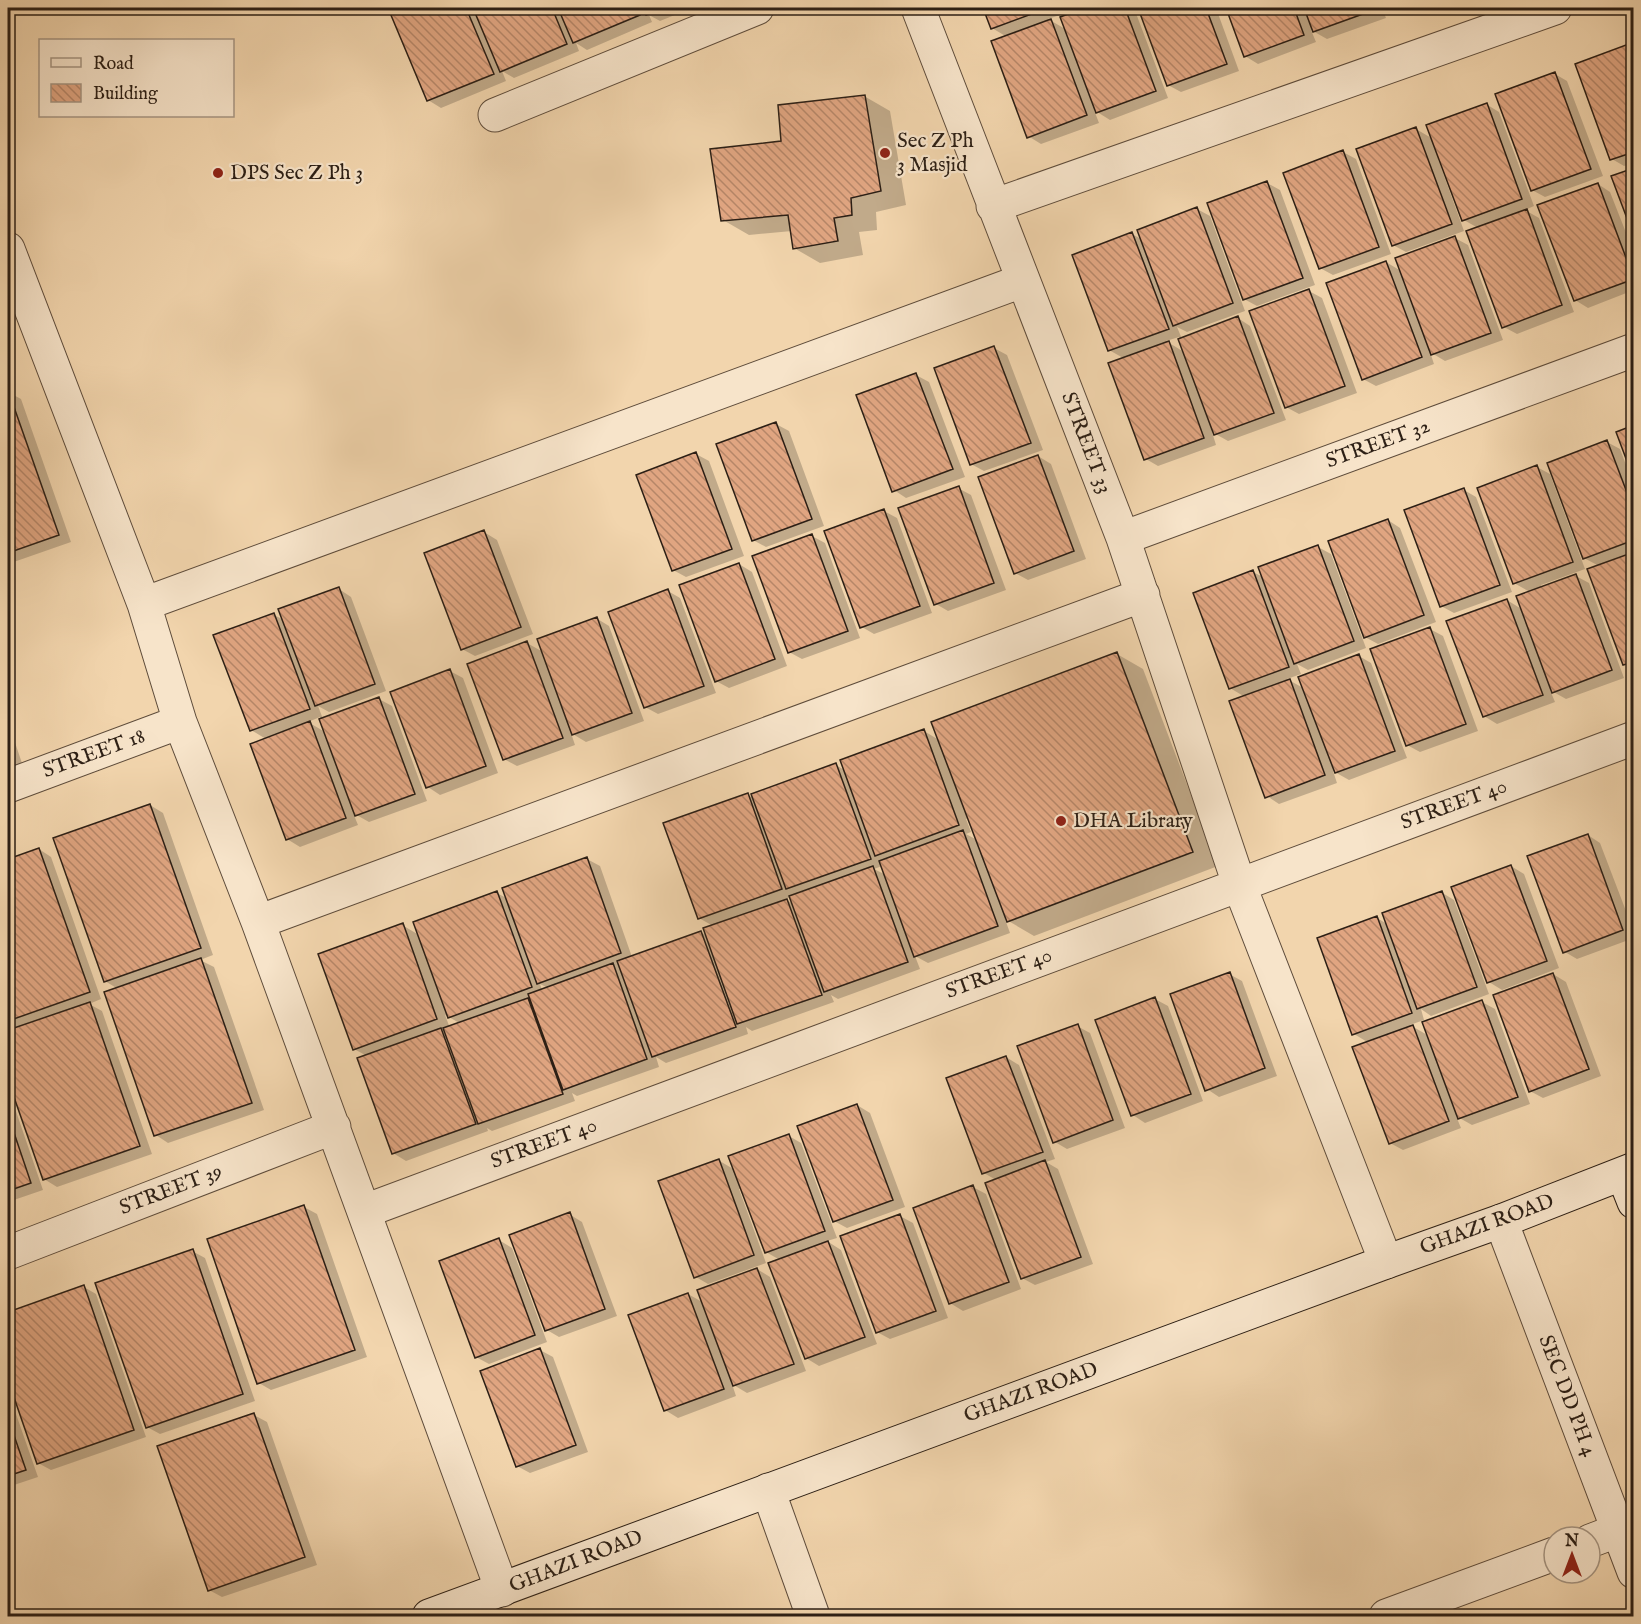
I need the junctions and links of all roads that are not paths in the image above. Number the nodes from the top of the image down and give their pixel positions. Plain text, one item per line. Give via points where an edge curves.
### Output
1 (757, 8) edge
2 (918, 8) edge
3 (1555, 8) edge
4 (495, 115) dead end
5 (993, 206) junction
6 (8, 249) edge
7 (1022, 281) junction
8 (19, 316) edge
9 (1634, 350) edge
10 (1123, 538) junction
11 (1143, 595) junction
12 (144, 604) junction
13 (180, 722) junction
14 (1634, 738) edge
15 (8, 786) edge
16 (1239, 884) junction
17 (258, 922) junction
18 (334, 1127) junction
19 (1630, 1182) edge
20 (365, 1211) junction
21 (1501, 1221) junction
22 (8, 1252) edge
23 (1386, 1262) junction
24 (768, 1490) junction
25 (1604, 1536) edge
26 (1542, 1558) edge
27 (1634, 1572) edge
28 (502, 1590) junction
29 (429, 1617) edge
30 (813, 1617) edge
31 (1386, 1617) edge

1 - 4 street
2 - 5 street, STREET 33
3 - 5 street
5 - 7 street, STREET 33
6 - 8 street
7 - 10 street, STREET 33
7 - 12 street
8 - 12 street
9 - 10 street, STREET 32
10 - 11 street, STREET 33
11 - 16 street, STREET 33
11 - 17 street
12 - 13 street
13 - 15 street, STREET 18
13 - 17 street
14 - 16 street, STREET 40
16 - 20 street, STREET 40
16 - 23 street, STREET 33
17 - 18 street
18 - 20 street
18 - 22 street, STREET 39
19 - 21 street, GHAZI ROAD
20 - 28 street
21 - 23 street, GHAZI ROAD
21 - 25 street, SEC DD PH 4
23 - 24 street, GHAZI ROAD
24 - 28 street, GHAZI ROAD
24 - 30 street
25 - 27 street, SEC DD PH 4
26 - 31 street
28 - 29 street, GHAZI ROAD

